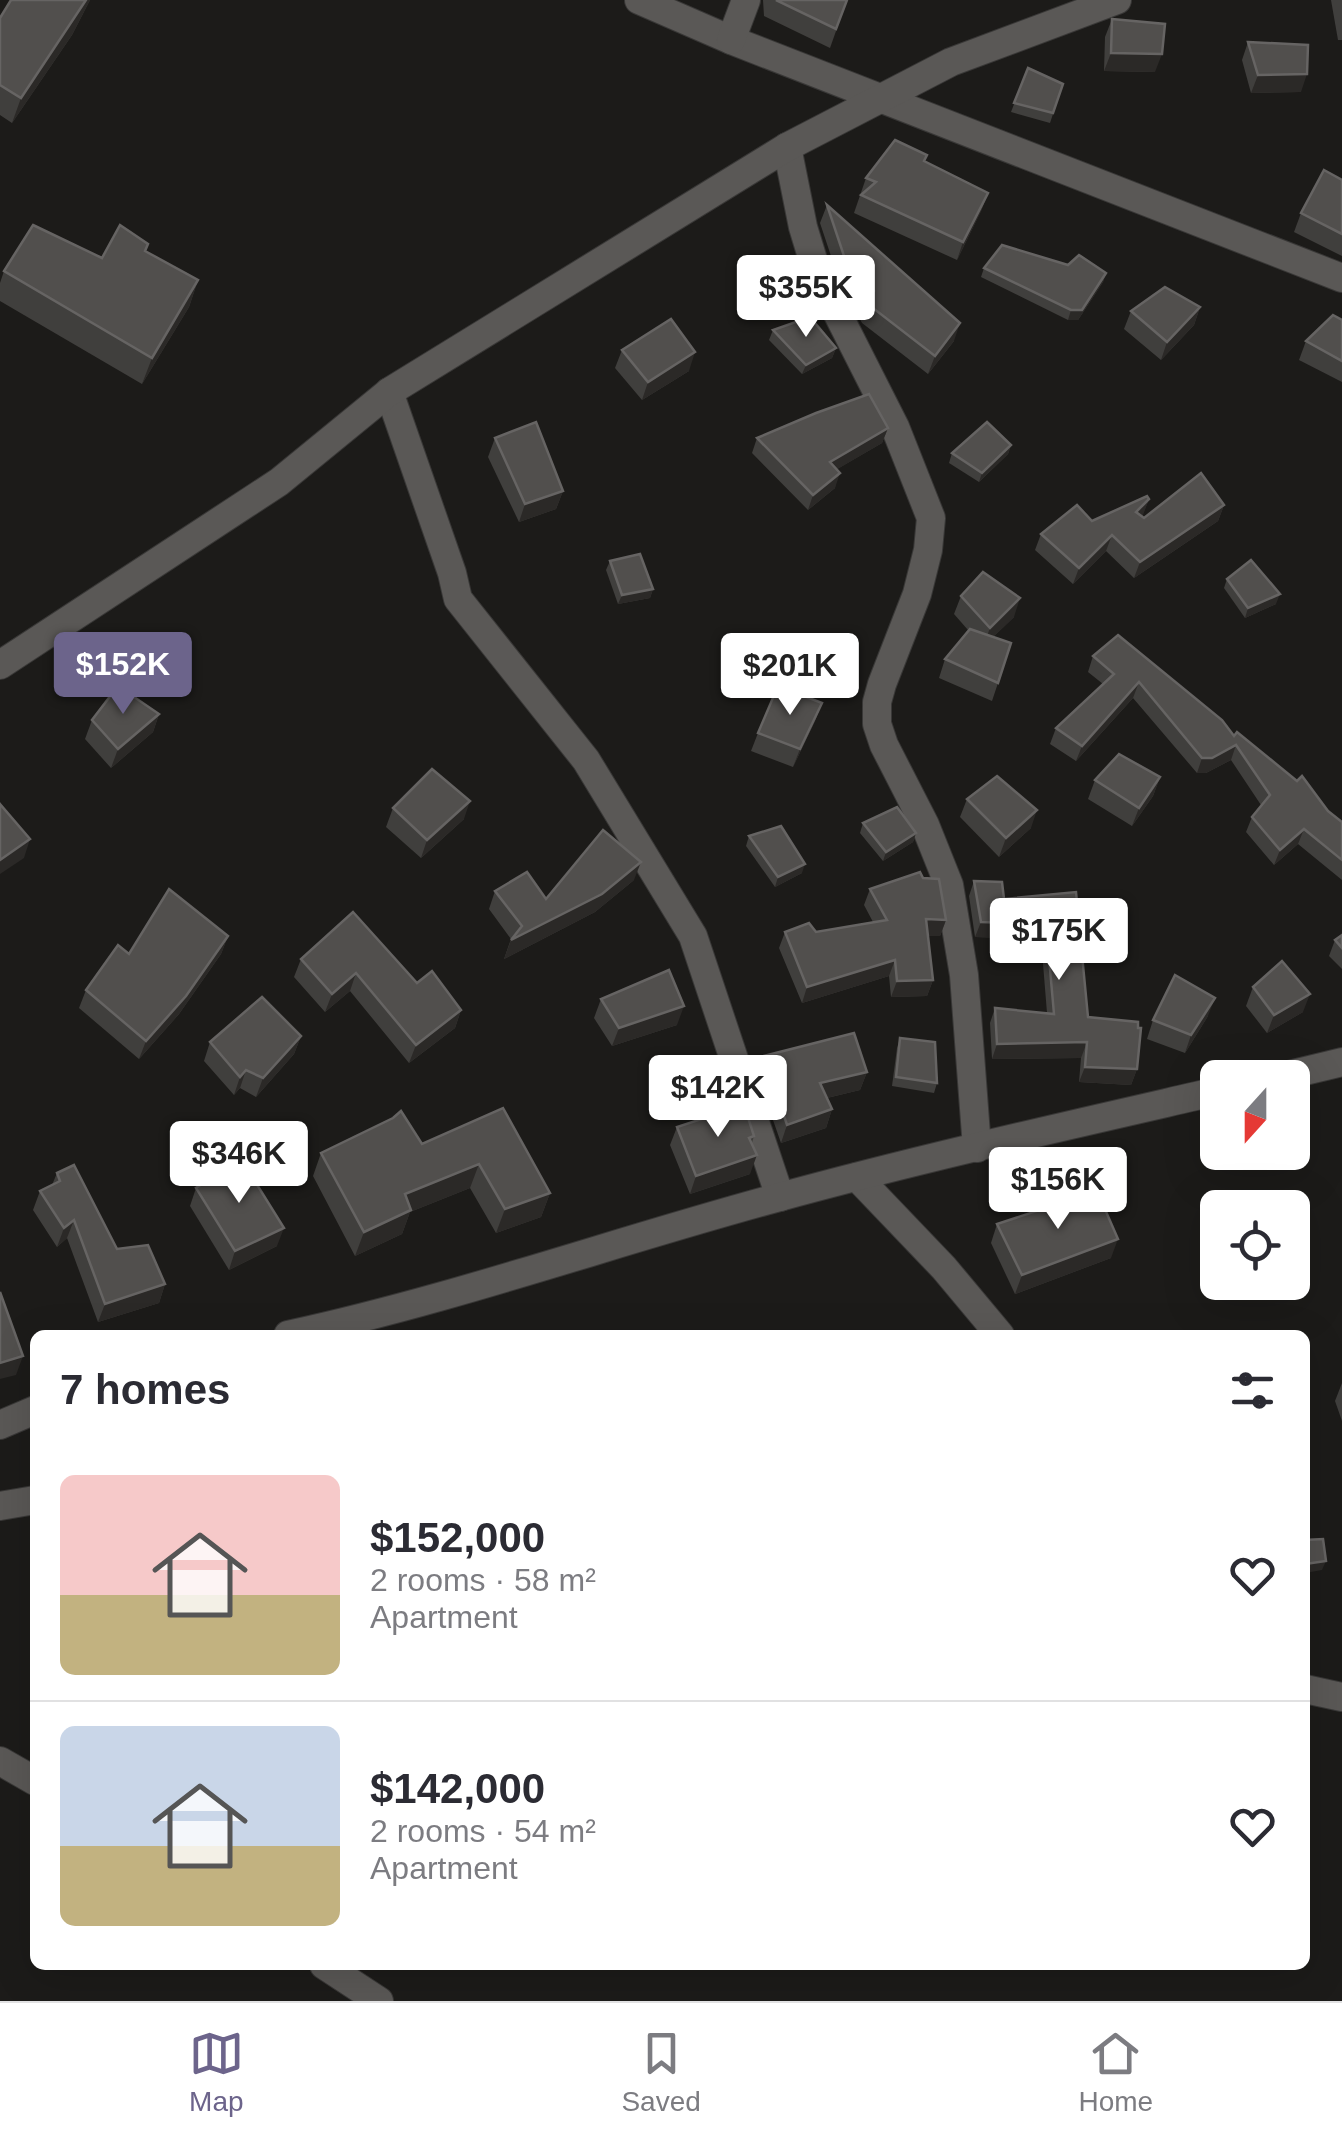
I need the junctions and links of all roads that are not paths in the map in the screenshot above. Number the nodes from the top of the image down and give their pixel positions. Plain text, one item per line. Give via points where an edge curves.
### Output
1 (639, 0) edge
2 (746, 0) edge
3 (1117, 0) edge
4 (731, 40) junction
5 (882, 99) junction
6 (787, 147) junction
7 (1342, 278) edge
8 (389, 392) junction
9 (0, 665) edge
10 (1342, 1062) edge
11 (1310, 1070) edge
12 (1200, 1095) edge
13 (977, 1148) junction
14 (857, 1178) junction
15 (780, 1196) junction
16 (308, 1330) edge
17 (996, 1330) edge
18 (30, 1412) edge
19 (0, 1425) edge
20 (30, 1501) edge
21 (0, 1506) edge
22 (1310, 1690) edge
23 (1342, 1697) edge
24 (0, 1761) edge
25 (30, 1778) edge
26 (332, 1970) edge
27 (379, 2001) edge

1 - 4 street
2 - 4 street
3 - 5 street via 951,62
4 - 5 street
5 - 6 street
5 - 7 street
6 - 8 street
6 - 13 street via 817,274 895,427 931,518 917,594 882,684 877,724 949,885 964,975
8 - 9 street via 280,482
8 - 15 street via 458,599 586,760 693,936
10 - 11 street
12 - 13 street
13 - 14 street
14 - 15 street
14 - 17 street
15 - 16 street via 504,1281
18 - 19 street
20 - 21 street
22 - 23 street
24 - 25 street
26 - 27 street

